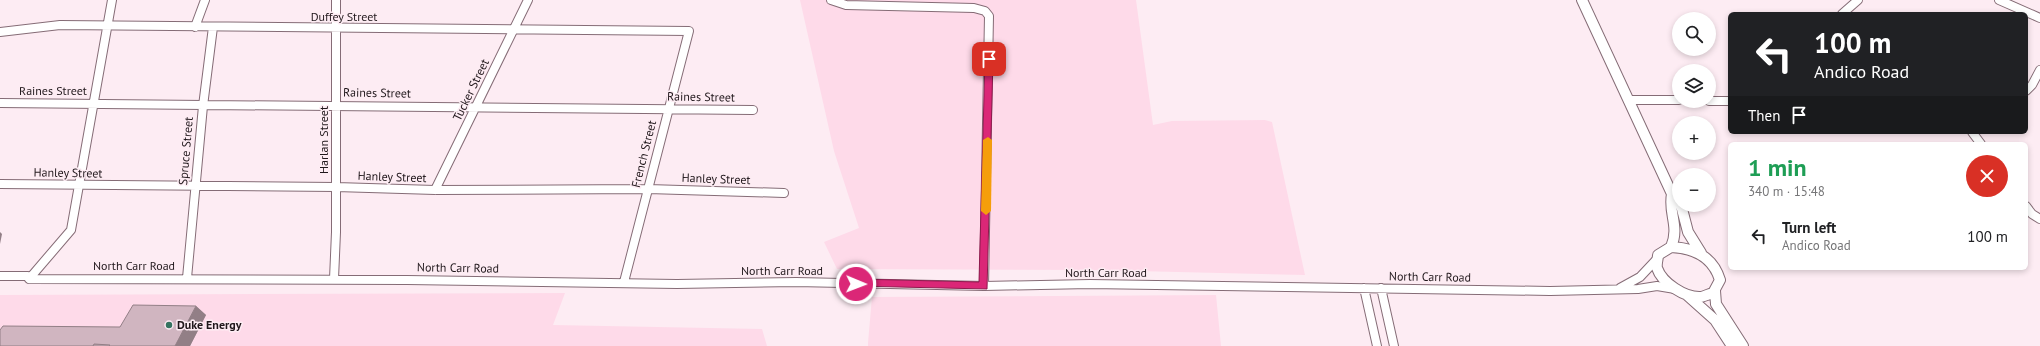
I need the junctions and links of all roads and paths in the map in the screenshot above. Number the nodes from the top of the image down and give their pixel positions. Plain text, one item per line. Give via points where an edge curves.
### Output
1 (112, 0) edge
2 (205, 0) edge
3 (336, 0) edge
4 (528, 0) edge
5 (830, 0) edge
6 (1582, 0) edge
7 (1858, 0) edge
8 (1999, 0) edge
9 (1844, 12) edge
10 (2026, 12) edge
11 (2028, 13) edge
12 (2040, 18) edge
13 (107, 25) junction
14 (195, 27) junction
15 (213, 27) junction
16 (336, 27) junction
17 (513, 30) junction
18 (689, 31) joint
19 (0, 32) edge
20 (2040, 70) edge
21 (2028, 89) edge
22 (1628, 100) junction
23 (1672, 100) edge
24 (1716, 101) edge
25 (1728, 101) edge
26 (0, 103) edge
27 (93, 103) junction
28 (336, 105) junction
29 (202, 106) junction
30 (476, 107) junction
31 (668, 108) junction
32 (753, 110) dead end
33 (0, 184) edge
34 (79, 186) junction
35 (195, 187) junction
36 (336, 187) junction
37 (648, 189) junction
38 (435, 190) junction
39 (1672, 190) edge
40 (784, 193) dead end
41 (2028, 209) edge
42 (1674, 212) edge
43 (1682, 212) edge
44 (2040, 220) edge
45 (1671, 247) junction
46 (1702, 254) junction
47 (1656, 260) junction
48 (0, 276) edge
49 (187, 278) junction
50 (29, 279) junction
51 (334, 279) junction
52 (624, 282) junction
53 (984, 286) junction
54 (1364, 288) junction
55 (1381, 288) junction
56 (1614, 290) junction
57 (1715, 291) junction
58 (1680, 292) junction
59 (1377, 346) edge
60 (1394, 346) edge
61 (1732, 346) edge
62 (1743, 346) edge

1 - 13 street
2 - 14 street
3 - 16 street, Harlan Street
4 - 17 street, Tucker Street
5 - 53 street via 846,5 974,8 985,11 990,20
6 - 22 street
7 - 9 street
8 - 10 street
11 - 12 street
13 - 14 street, Duffey Street
13 - 19 street, Duffey Street via 60,25
13 - 27 street
14 - 15 street, Duffey Street
15 - 16 street, Duffey Street
15 - 29 street, Spruce Street
16 - 17 street, Duffey Street
16 - 28 street, Harlan Street
17 - 18 street, Duffey Street
17 - 30 street, Tucker Street
18 - 31 street, French Street
20 - 21 street
22 - 23 street
22 - 39 street
24 - 25 street
26 - 27 street, Raines Street
27 - 29 street, Raines Street
27 - 34 street
28 - 29 street, Raines Street
28 - 30 street, Raines Street
28 - 36 street, Harlan Street
29 - 35 street, Spruce Street
30 - 31 street, Raines Street
30 - 38 street, Tucker Street
31 - 32 street, Raines Street
31 - 37 street, French Street
33 - 34 street, Hanley Street
34 - 35 street, Hanley Street
34 - 50 street via 71,230
35 - 36 street, Hanley Street
35 - 49 street, Spruce Street
36 - 38 street, Hanley Street
36 - 51 street, Harlan Street
37 - 38 street, Hanley Street
37 - 40 street, Hanley Street
37 - 52 street, French Street
41 - 44 street
42 - 45 street via 1677,234
43 - 46 street via 1688,232
45 - 46 street via 1692,249
45 - 47 street via 1659,254
46 - 57 street via 1719,273 1720,280
47 - 56 street, North Carr Road via 1640,278
47 - 58 street via 1660,275
48 - 50 street, North Carr Road via 28,276
49 - 50 street, North Carr Road
49 - 51 street, North Carr Road
51 - 52 street, North Carr Road
52 - 53 street, North Carr Road
53 - 54 street, North Carr Road via 1090,284
54 - 55 street, North Carr Road
54 - 59 street
55 - 56 street, North Carr Road
55 - 60 street
56 - 58 street, North Carr Road via 1657,286
57 - 58 street via 1702,296
57 - 62 street via 1716,304
58 - 61 street via 1715,320

